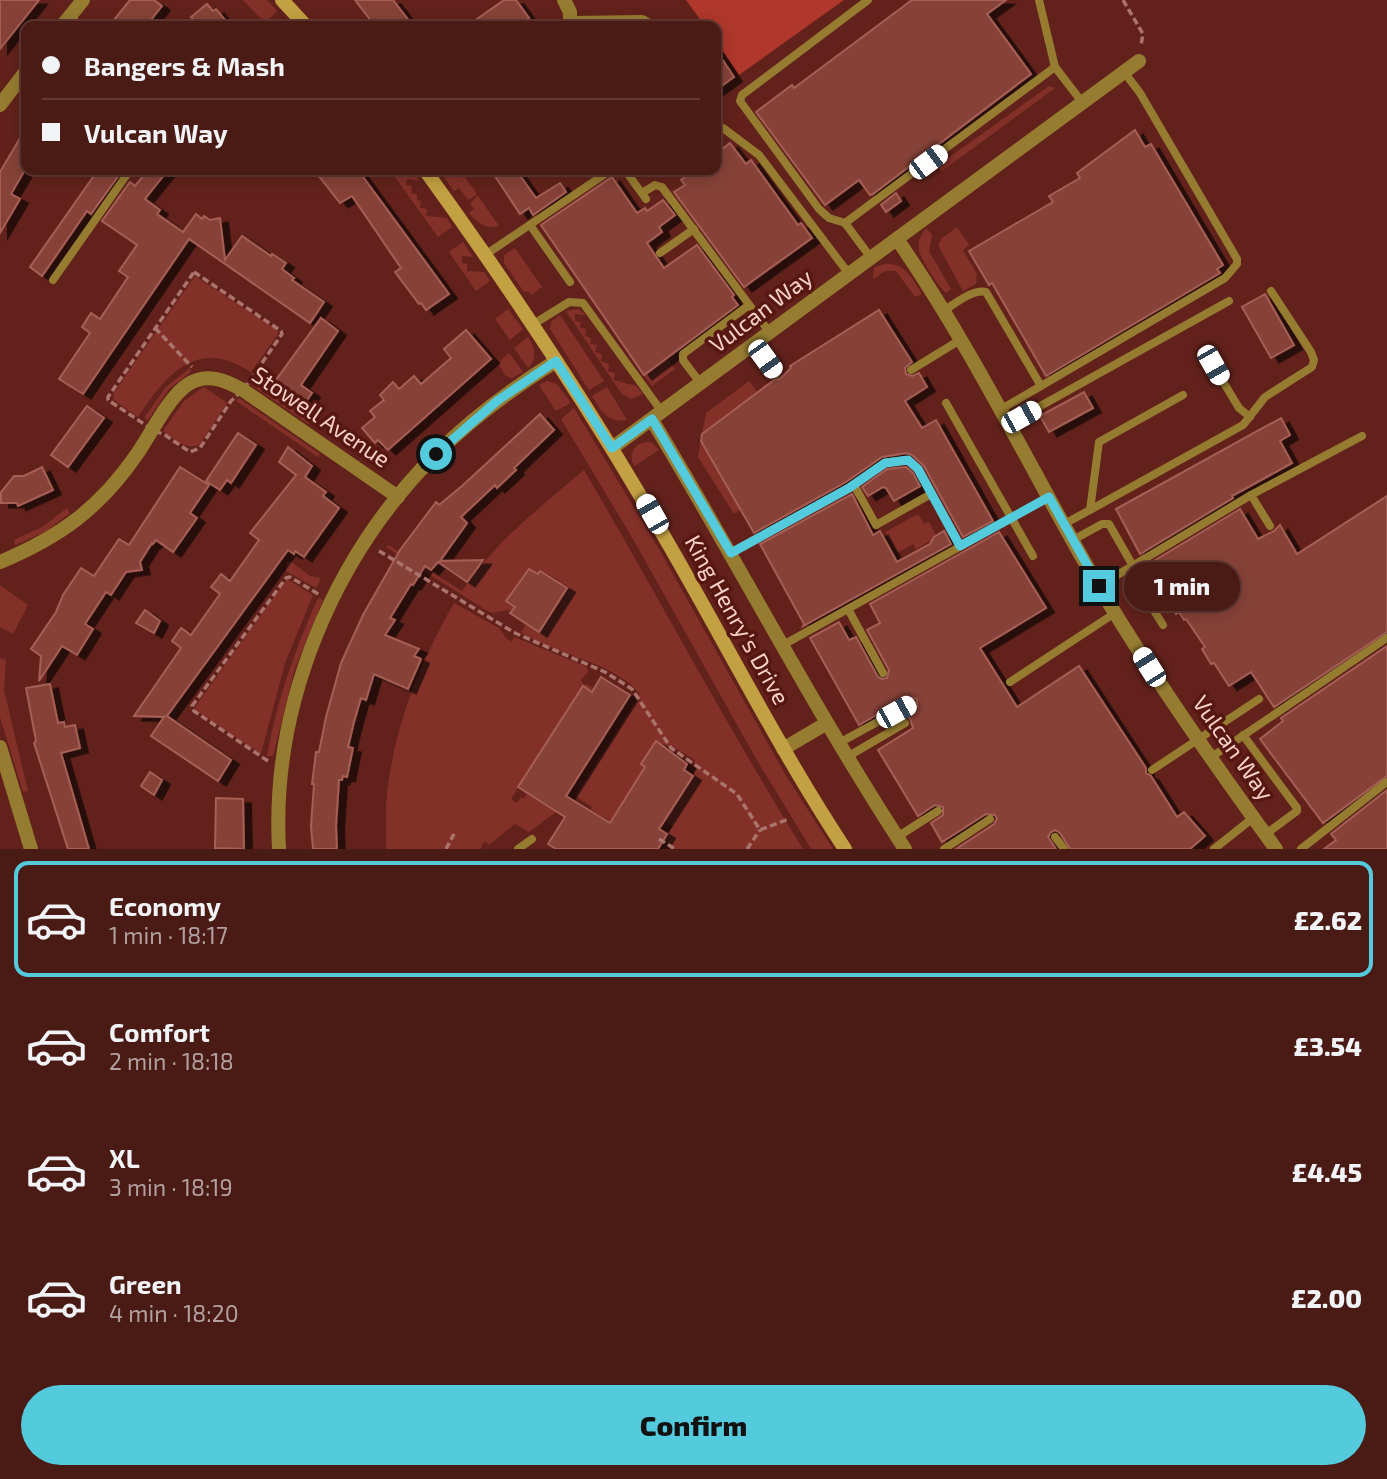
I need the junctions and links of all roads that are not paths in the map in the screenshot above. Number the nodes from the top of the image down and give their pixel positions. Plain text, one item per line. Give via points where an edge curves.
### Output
1 (83, 0) edge
2 (282, 0) edge
3 (564, 0) edge
4 (867, 0) edge
5 (1040, 0) edge
6 (72, 21) edge
7 (301, 21) edge
8 (571, 21) edge
9 (1139, 61) road end
10 (1055, 67) junction
11 (1124, 72) junction
12 (21, 78) edge
13 (1082, 102) junction
14 (0, 105) edge
15 (721, 128) edge
16 (126, 175) edge
17 (429, 175) edge
18 (604, 175) edge
19 (629, 175) edge
20 (845, 223) junction
21 (530, 225) junction
22 (694, 229) junction
23 (897, 239) junction
24 (660, 253) dead end
25 (485, 255) junction
26 (871, 258) junction
27 (849, 274) junction
28 (53, 280) dead end
29 (570, 282) dead end
30 (1270, 291) dead end
31 (1229, 302) dead end
32 (749, 304) junction
33 (943, 311) junction
34 (532, 325) junction
35 (770, 333) junction
36 (960, 340) junction
37 (754, 345) junction
38 (556, 361) junction
39 (1213, 365) dead end
40 (911, 370) dead end
41 (776, 374) dead end
42 (701, 384) junction
43 (1041, 386) junction
44 (1183, 395) dead end
45 (946, 403) dead end
46 (1000, 410) junction
47 (657, 416) junction
48 (1250, 417) junction
49 (1008, 424) junction
50 (1362, 436) dead end
51 (612, 448) junction
52 (853, 485) junction
53 (931, 495) junction
54 (1251, 495) junction
55 (398, 497) junction
56 (1049, 497) junction
57 (1090, 510) junction
58 (1011, 518) junction
59 (1063, 524) junction
60 (1270, 526) dead end
61 (1073, 540) junction
62 (960, 546) junction
63 (731, 553) junction
64 (1032, 556) dead end
65 (0, 562) edge
66 (1130, 567) junction
67 (1099, 586) junction
68 (848, 609) junction
69 (1115, 613) junction
70 (1163, 625) dead end
71 (1387, 638) edge
72 (783, 645) junction
73 (883, 673) dead end
74 (1010, 682) dead end
75 (1259, 699) dead end
76 (912, 703) dead end
77 (827, 723) junction
78 (905, 723) dead end
79 (1243, 735) junction
80 (1197, 740) junction
81 (839, 743) junction
82 (0, 747) edge
83 (783, 748) junction
84 (847, 757) junction
85 (1210, 758) junction
86 (1152, 770) dead end
87 (1387, 782) edge
88 (938, 811) dead end
89 (1254, 818) junction
90 (990, 819) dead end
91 (1266, 834) junction
92 (1055, 837) dead end
93 (532, 839) dead end
94 (901, 843) edge
95 (31, 849) edge
96 (279, 849) edge
97 (518, 849) edge
98 (845, 849) edge
99 (944, 849) edge
100 (1064, 849) edge
101 (1214, 849) edge
102 (1276, 849) edge
103 (1301, 849) edge

1 - 6 street
2 - 7 street
3 - 8 street
4 - 20 lane via 742,94 740,101 819,209
5 - 10 lane
9 - 11 street, Vulcan Way
10 - 13 lane
10 - 20 lane
11 - 13 street, Vulcan Way
11 - 43 lane via 1237,264 1224,278
12 - 14 street
13 - 23 street, Vulcan Way
15 - 27 lane via 759,155
16 - 28 lane
17 - 25 street, King Henry's Drive
18 - 21 lane
19 - 22 lane via 644,196 655,184 660,185
20 - 26 lane
21 - 25 lane
21 - 29 lane
22 - 24 lane
22 - 32 lane
23 - 26 street, Vulcan Way
23 - 33 street, Vulcan Way
25 - 34 street, King Henry's Drive
26 - 27 street, Vulcan Way
27 - 35 street, Vulcan Way
30 - 48 lane via 1314,363 1265,397
31 - 49 lane
32 - 35 lane
32 - 42 lane via 683,354
33 - 36 street, Vulcan Way
33 - 43 lane via 973,293 986,292
34 - 38 street, King Henry's Drive
34 - 47 lane via 569,302 583,303
35 - 37 street, Vulcan Way
36 - 40 lane
36 - 46 street, Vulcan Way
37 - 41 lane
37 - 42 street, Vulcan Way
38 - 51 street, King Henry's Drive
38 - 55 street via 471,422
39 - 48 lane via 1239,408
42 - 47 street, Vulcan Way
43 - 46 lane
44 - 57 lane via 1099,442
45 - 58 lane
46 - 49 street, Vulcan Way
47 - 51 street, Vulcan Way
47 - 63 street
48 - 57 lane
49 - 56 street, Vulcan Way
50 - 54 lane
51 - 83 street, King Henry's Drive
52 - 53 lane via 885,463 904,460 915,465
52 - 53 lane via 876,525
52 - 63 lane
53 - 62 lane
54 - 60 lane
54 - 66 lane
55 - 65 street, Stowell Avenue via 243,390 222,379 197,380 178,393 120,477 85,513 50,539
55 - 96 street via 331,601 307,659 281,767
56 - 58 lane
56 - 59 street, Vulcan Way
57 - 59 lane
58 - 62 lane
58 - 64 lane
59 - 61 street, Vulcan Way
61 - 66 lane via 1106,523
61 - 67 street, Vulcan Way
62 - 68 lane
63 - 72 street
66 - 67 lane
66 - 70 lane
67 - 69 street, Vulcan Way
68 - 72 lane
68 - 73 lane
69 - 74 lane
69 - 80 street, Vulcan Way
71 - 79 lane
72 - 77 street
75 - 80 lane
76 - 81 lane
77 - 81 street
77 - 83 street
78 - 84 lane
79 - 85 lane
79 - 91 lane via 1297,808
80 - 85 street, Vulcan Way
80 - 86 lane
81 - 84 street
82 - 95 street
83 - 98 street, King Henry's Drive
84 - 94 street
85 - 89 street, Vulcan Way
87 - 103 lane
88 - 94 lane
89 - 91 street, Vulcan Way
89 - 101 lane
90 - 99 lane
91 - 102 street, Vulcan Way
92 - 100 lane
93 - 97 lane

